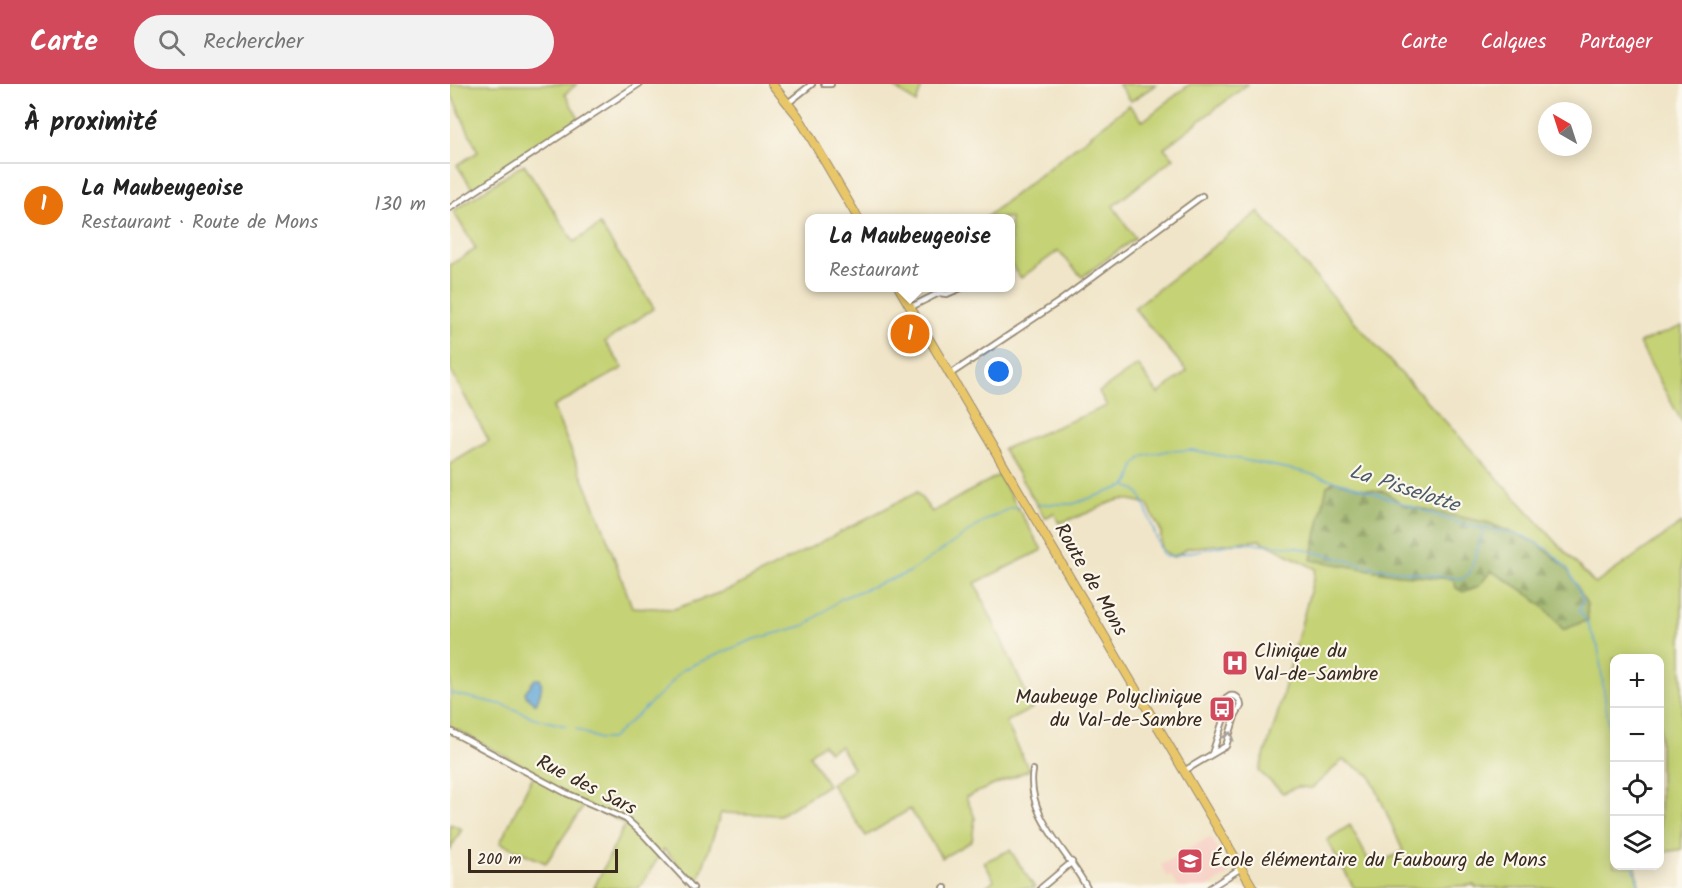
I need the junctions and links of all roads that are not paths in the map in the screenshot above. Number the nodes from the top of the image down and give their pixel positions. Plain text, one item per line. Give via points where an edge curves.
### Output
1 (639, 84) edge
2 (772, 84) edge
3 (812, 84) edge
4 (824, 84) edge
5 (831, 84) edge
6 (788, 103) junction
7 (1202, 196) dead end
8 (450, 208) edge
9 (855, 214) edge
10 (902, 292) edge
11 (952, 292) edge
12 (911, 307) junction
13 (949, 375) junction
14 (1226, 710) junction
15 (1238, 712) junction
16 (450, 731) edge
17 (1212, 754) junction
18 (1177, 760) junction
19 (1194, 764) junction
20 (1033, 770) dead end
21 (1184, 771) junction
22 (1072, 862) junction
23 (1241, 868) junction
24 (693, 888) edge
25 (1041, 888) edge
26 (1087, 888) edge
27 (1210, 888) edge
28 (1253, 888) edge

1 - 8 street
2 - 6 main road
3 - 6 street
4 - 5 street
6 - 9 main road
7 - 13 street via 1060,301
10 - 12 main road, Route de Mons
11 - 12 street via 939,293
12 - 13 main road, Route de Mons
13 - 18 main road, Route de Mons
14 - 15 street
14 - 15 street via 1224,700 1233,696 1240,702
14 - 17 street
17 -> 15 street via 1226,746
16 - 24 street, Rue des Sars via 566,793 626,819
17 - 19 street
18 - 19 street
18 - 21 main road, Route de Mons
19 - 21 street
20 - 22 street via 1041,819
21 - 23 main road, Route de Mons
22 - 25 street
22 - 26 street
23 - 27 street
23 - 28 main road, Route de Mons

